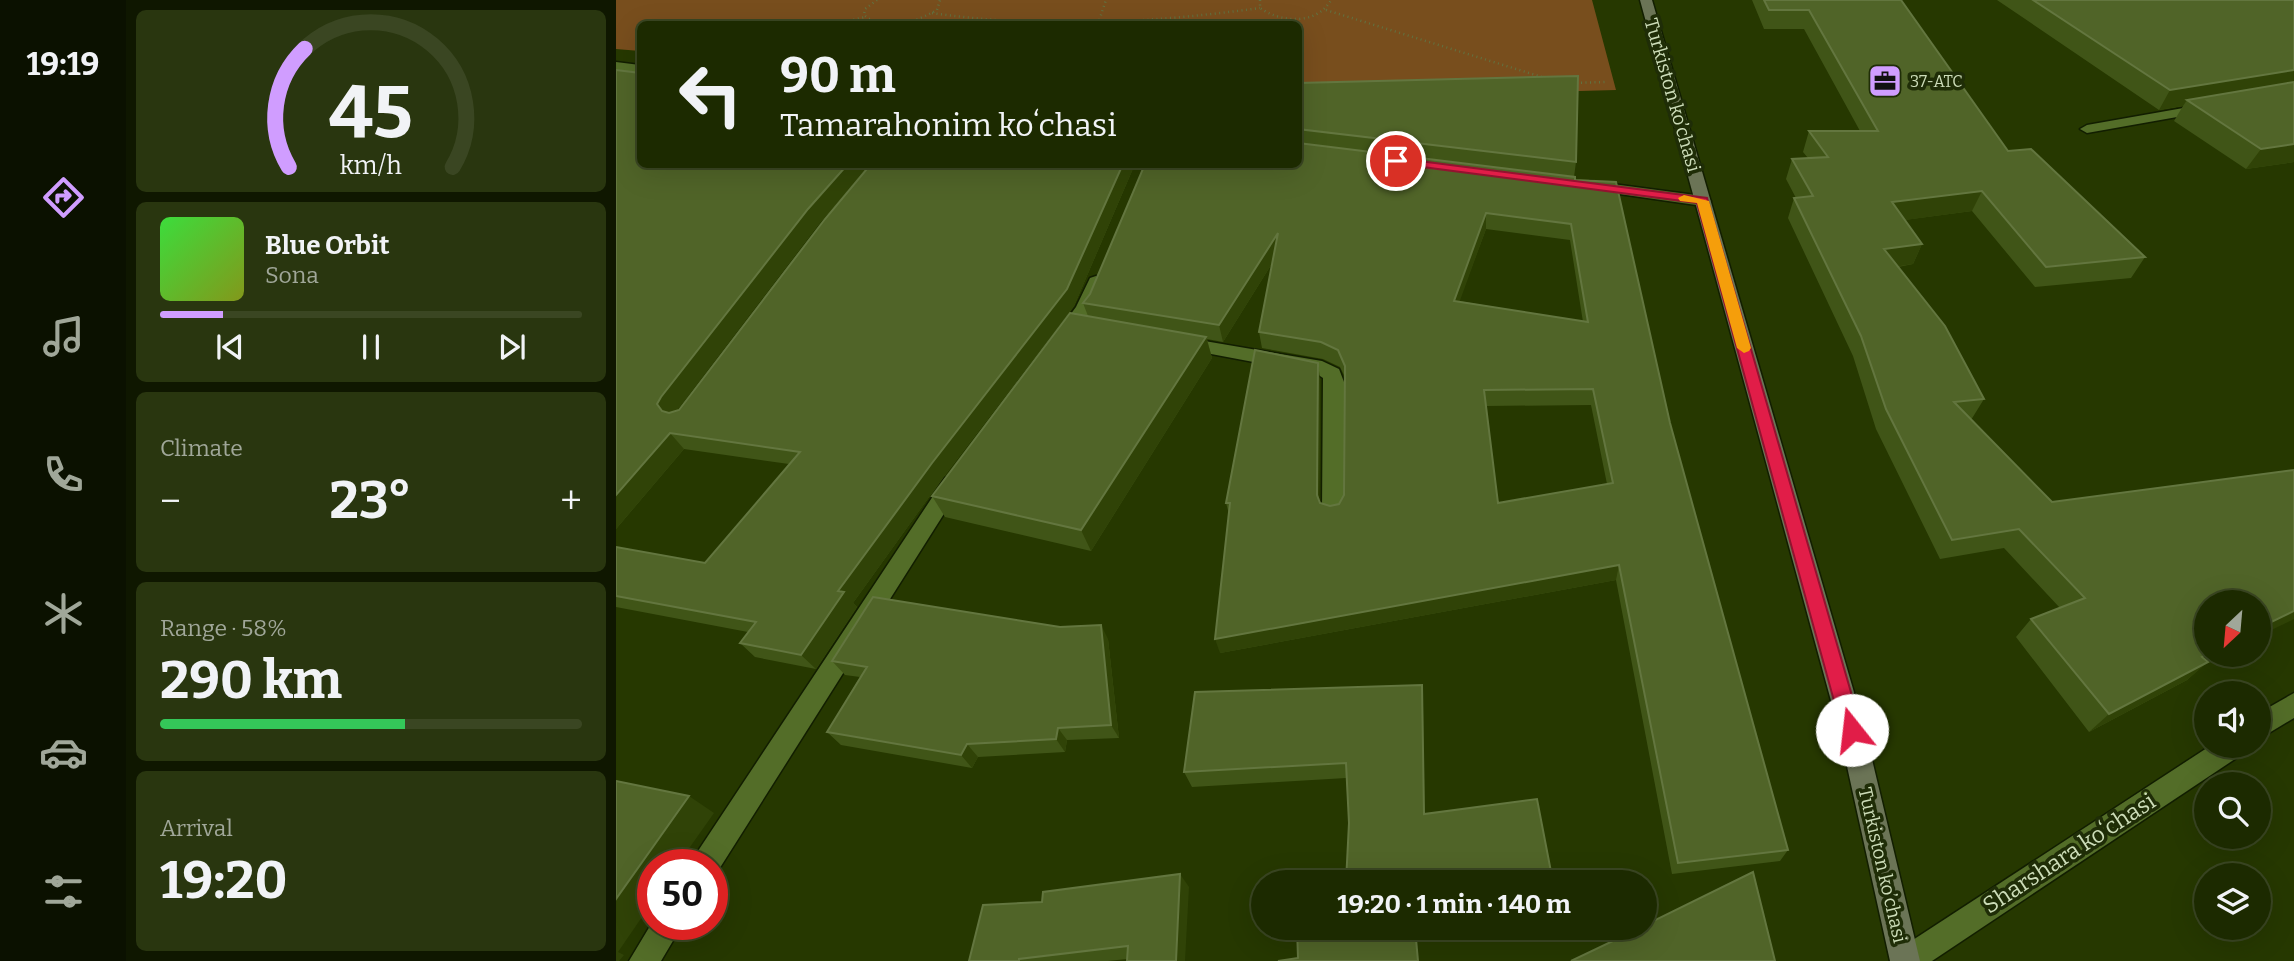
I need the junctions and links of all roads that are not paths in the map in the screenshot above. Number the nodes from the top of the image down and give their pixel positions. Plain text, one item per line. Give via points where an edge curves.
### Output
1 (1646, 0) edge
2 (616, 65) edge
3 (637, 68) edge
4 (2216, 106) edge
5 (2087, 129) dead end
6 (1574, 184) edge
7 (1703, 201) junction
8 (1105, 261) edge
9 (1072, 325) junction
10 (1099, 330) edge
11 (1167, 341) edge
12 (1048, 357) edge
13 (967, 464) edge
14 (1333, 511) edge
15 (2294, 704) edge
16 (2271, 719) edge
17 (2214, 758) edge
18 (716, 849) edge
19 (658, 940) edge
20 (644, 961) edge
21 (1906, 961) edge

1 - 7 main road, Turkiston ko’chasi
2 - 3 street
4 - 5 street
6 - 7 street
7 - 21 main road, Turkiston ko’chasi via 1852,730
8 - 9 street
9 - 10 street
9 - 12 street
11 - 14 street via 1322,368 1332,374
13 - 18 street
15 - 16 street
17 - 21 street, Sharshara koʻchasi
19 - 20 street

